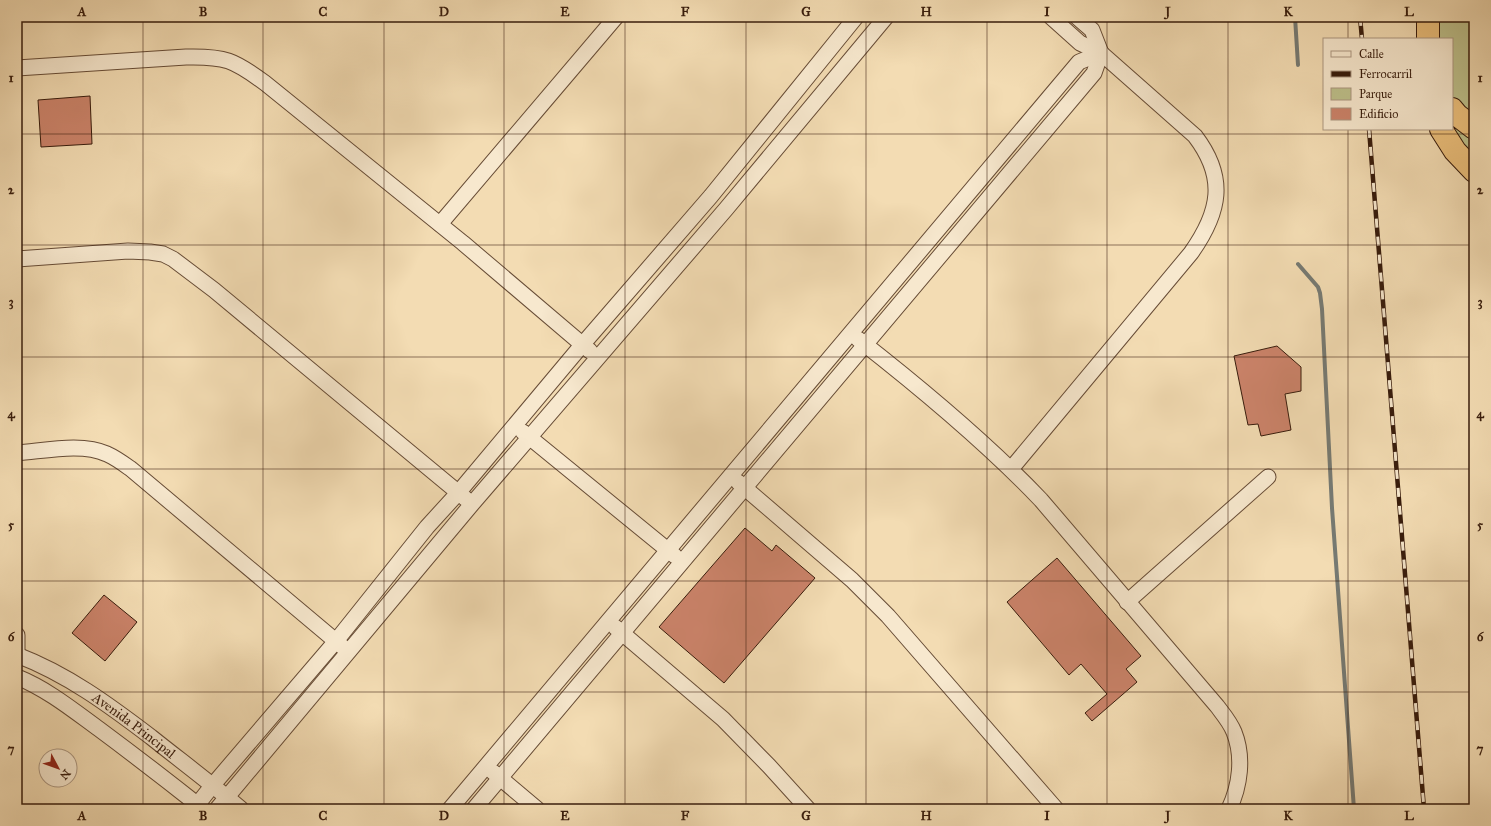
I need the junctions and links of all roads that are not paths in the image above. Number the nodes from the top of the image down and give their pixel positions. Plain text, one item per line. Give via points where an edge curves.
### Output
1 (616, 17) edge
2 (886, 17) edge
3 (1051, 17) edge
4 (1077, 17) edge
5 (1413, 17) edge
6 (1428, 17) edge
7 (851, 19) edge
8 (870, 37) junction
9 (1413, 38) edge
10 (1428, 38) edge
11 (1101, 53) junction
12 (17, 68) edge
13 (1453, 110) edge
14 (1474, 128) edge
15 (1442, 130) edge
16 (1474, 171) edge
17 (711, 196) junction
18 (726, 209) junction
19 (440, 224) junction
20 (17, 259) edge
21 (851, 334) junction
22 (582, 345) junction
23 (865, 345) junction
24 (598, 357) junction
25 (515, 425) junction
26 (530, 438) junction
27 (17, 453) edge
28 (1011, 469) junction
29 (731, 476) junction
30 (1268, 477) dead end
31 (745, 488) junction
32 (458, 492) junction
33 (472, 504) junction
34 (668, 550) junction
35 (682, 562) junction
36 (1127, 602) junction
37 (608, 621) junction
38 (622, 633) junction
39 (17, 635) edge
40 (336, 641) junction
41 (349, 652) junction
42 (17, 656) edge
43 (17, 677) edge
44 (486, 766) junction
45 (500, 778) junction
46 (212, 786) junction
47 (227, 796) junction
48 (200, 807) edge
49 (217, 809) edge
50 (241, 809) edge
51 (450, 809) edge
52 (474, 809) edge
53 (537, 809) edge
54 (808, 809) edge
55 (1056, 809) edge
56 (1229, 809) edge

1 - 19 street
2 - 8 street
3 - 11 street via 1080,43
4 - 11 street via 1092,30
5 - 9 highway
6 - 10 highway
7 - 8 street
7 - 17 street
8 - 18 street
11 - 21 street via 1079,62
11 - 23 street via 1094,73
11 - 28 street via 1186,127 1203,146 1210,159 1216,199 1208,227 1192,253
12 - 19 street via 209,56 236,63 265,83
13 - 14 highway
15 - 16 highway via 1455,151
17 - 18 street
17 - 22 street
18 - 24 street
19 - 22 street
20 - 32 street via 128,250 163,254 173,259
21 - 23 street
21 - 29 street
22 - 24 street
22 - 25 street
23 - 28 street via 980,440
23 - 31 street
24 - 26 street
25 - 26 street
25 - 32 street
26 - 33 street
26 - 34 street
27 - 40 street via 79,448 106,453 117,459
28 - 36 street via 1042,500
29 - 31 street
29 - 34 street
30 - 36 street
31 - 35 street
31 - 55 street via 852,580 888,616
32 - 33 street
32 - 40 street
33 - 41 street
34 - 35 street
34 - 37 street
35 - 38 street
36 - 56 street via 1217,706 1231,727 1240,764 1238,782
37 - 38 street
37 - 44 street
38 - 45 street
38 - 54 street via 723,719
39 - 42 street
40 - 41 street
40 - 46 street
41 - 47 street
42 - 46 street, Avenida Principal via 49,668 82,688
43 - 48 street, Avenida Principal via 68,706
44 - 45 street
44 - 51 street
45 - 52 street
45 - 53 street
46 - 47 street, Avenida Principal
46 - 48 street
47 - 49 street
47 - 50 street, Avenida Principal

